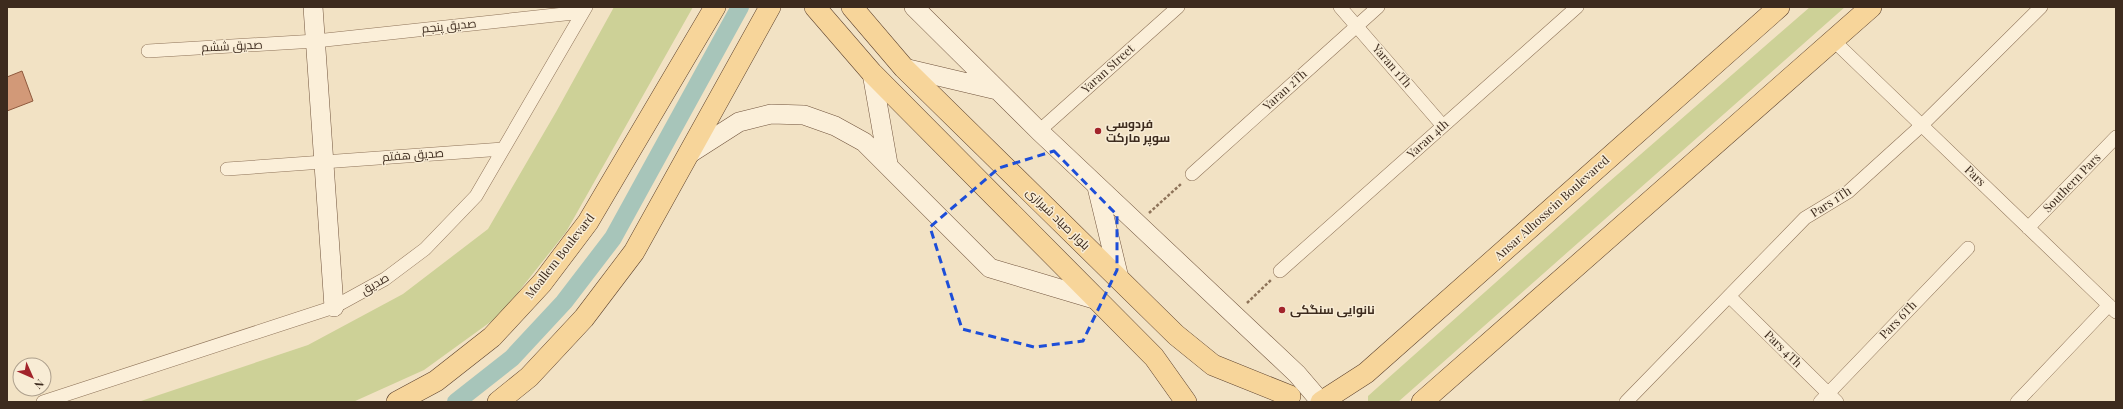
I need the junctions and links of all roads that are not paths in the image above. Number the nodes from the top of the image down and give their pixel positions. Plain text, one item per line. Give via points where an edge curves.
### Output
1 (313, 7) edge
2 (715, 7) edge
3 (770, 7) edge
4 (814, 7) edge
5 (852, 7) edge
6 (914, 7) edge
7 (1178, 7) edge
8 (1340, 7) edge
9 (1378, 7) edge
10 (1577, 7) edge
11 (1779, 7) edge
12 (1871, 7) edge
13 (2041, 7) edge
14 (584, 9) edge
15 (1356, 26) junction
16 (1833, 40) junction
17 (316, 41) junction
18 (148, 51) dead end
19 (904, 68) junction
20 (872, 73) junction
21 (997, 90) junction
22 (1444, 126) junction
23 (1922, 126) junction
24 (1039, 132) junction
25 (2116, 137) edge
26 (503, 149) junction
27 (689, 154) junction
28 (324, 161) junction
29 (888, 164) junction
30 (227, 169) dead end
31 (1192, 174) road end
32 (1097, 187) junction
33 (2028, 228) junction
34 (1968, 248) dead end
35 (1280, 271) road end
36 (1119, 278) junction
37 (1729, 296) junction
38 (1097, 300) junction
39 (334, 307) junction
40 (2112, 308) edge
41 (1290, 396) junction
42 (1828, 399) edge
43 (43, 402) edge
44 (397, 402) edge
45 (498, 402) edge
46 (1186, 402) edge
47 (1263, 402) edge
48 (1321, 402) edge
49 (1422, 402) edge
50 (1626, 402) edge
51 (2017, 402) edge

1 - 17 main road
2 - 44 main road, Moallem Boulevard via 588,222 542,283 492,337 436,381
3 - 27 main road
4 - 20 main road
5 - 19 main road, بلوار صیاد شیرازی
6 - 21 main road
7 - 24 street, Yaran Street
8 - 15 street, Yaran 1Th
9 - 15 street, Yaran 2Th
10 - 22 street, Yaran 4th
11 - 48 main road, Ansar Alhossein Boulevared via 1366,373
12 - 16 main road
13 - 23 street, Pars 1Th
14 - 17 street, صدیق پنجم
14 - 26 street, صدیق
15 - 22 street, Yaran 1Th
15 - 31 street, Yaran 2Th
16 - 23 street, Pars
16 - 49 main road
17 - 18 street, صدیق ششم
17 - 28 main road
19 - 21 main road
19 - 36 main road, بلوار صیاد شیرازی
20 - 29 main road
20 - 38 main road
21 - 24 main road
22 - 35 street, Yaran 4th
23 - 33 street, Pars
23 - 37 street, Pars 1Th via 1848,192 1805,218
24 - 32 main road
25 - 33 street, Southern Pars
26 - 28 street, صدیق هفتم
26 - 39 street, صدیق via 476,196 425,249 385,279
27 - 29 main road via 739,122 771,114 804,115 835,126 864,142
27 - 45 main road via 634,252 584,318 529,377
28 - 30 street, صدیق هفتم
28 - 39 main road
29 - 38 main road via 990,268
32 - 36 main road
32 - 48 main road via 1297,374
33 - 40 street, Pars
34 - 42 street, Pars 6Th
36 - 41 main road, بلوار صیاد شیرازی via 1176,335 1213,365
37 - 42 street, Pars 4Th
37 - 50 street, Pars 1Th
38 - 46 main road via 1154,357
39 - 43 street, صدیق
40 - 51 street
41 - 47 main road
41 - 48 main road

